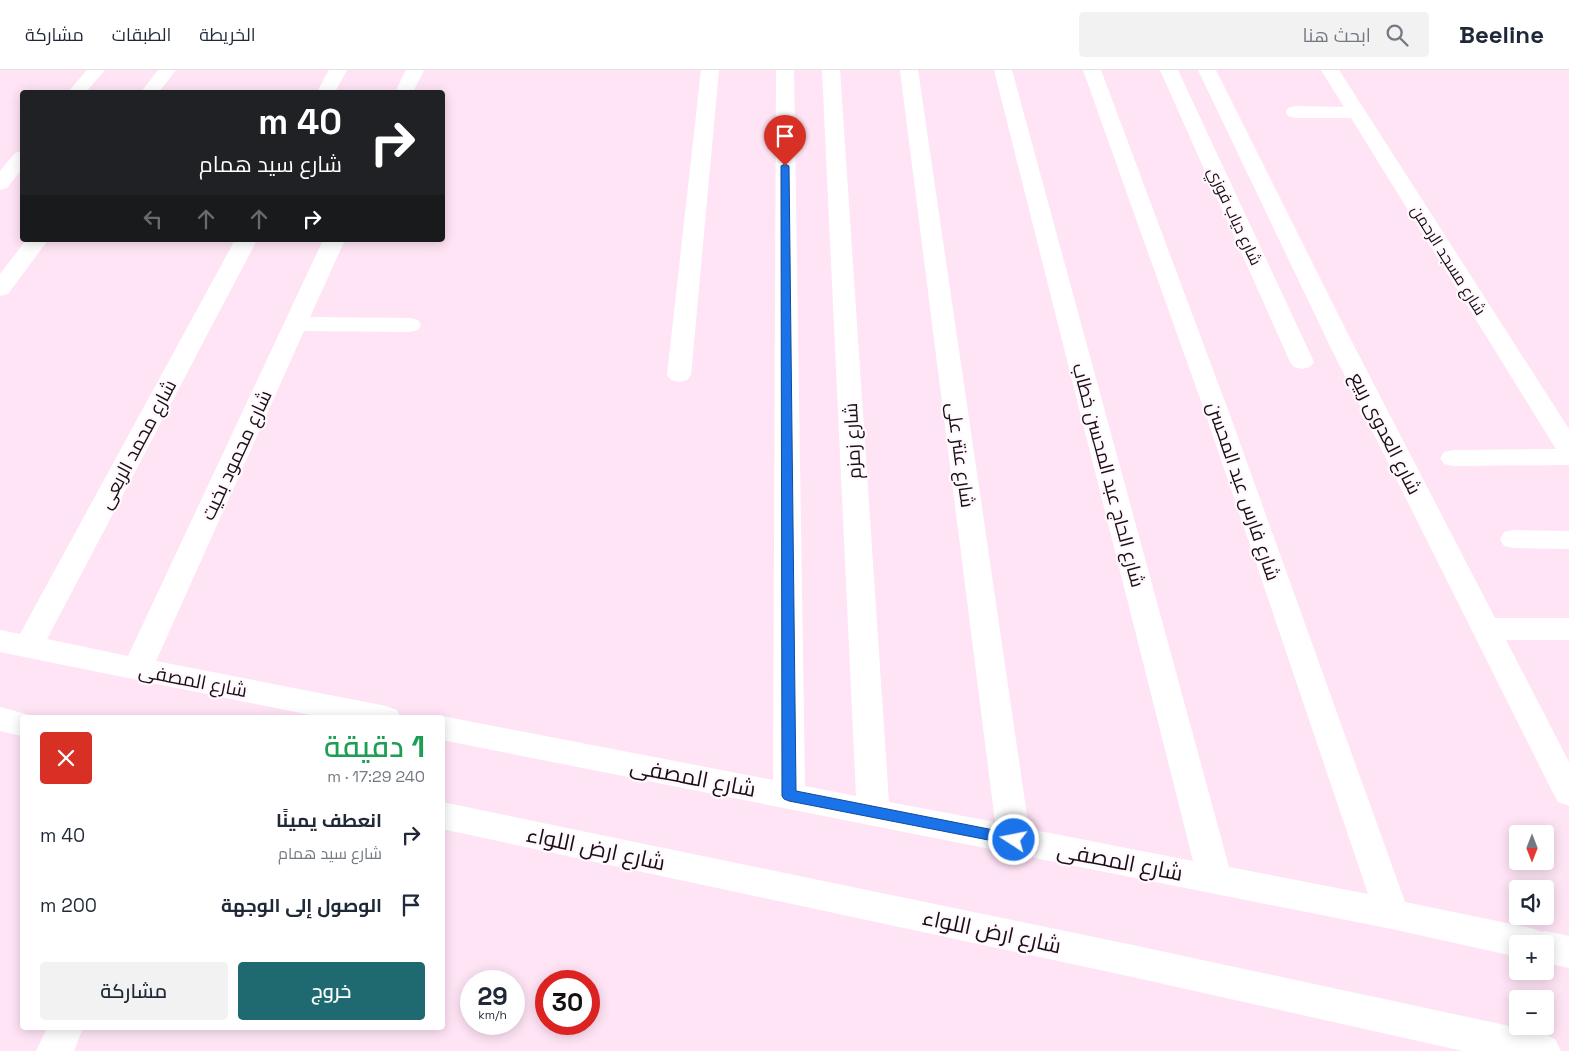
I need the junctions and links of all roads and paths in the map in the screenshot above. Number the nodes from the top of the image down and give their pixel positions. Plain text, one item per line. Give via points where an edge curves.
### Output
1 (96, 70) edge
2 (167, 70) edge
3 (338, 70) edge
4 (415, 70) edge
5 (710, 70) edge
6 (785, 70) edge
7 (831, 70) edge
8 (909, 70) edge
9 (1004, 70) edge
10 (1092, 70) edge
11 (1169, 70) edge
12 (1207, 70) edge
13 (1330, 70) edge
14 (79, 90) edge
15 (152, 90) edge
16 (327, 90) edge
17 (405, 90) edge
18 (1295, 112) dead end
19 (1356, 113) junction
20 (20, 159) edge
21 (0, 184) edge
22 (35, 242) edge
23 (245, 242) edge
24 (333, 242) edge
25 (0, 289) edge
26 (296, 324) junction
27 (410, 325) dead end
28 (1302, 362) dead end
29 (679, 376) dead end
30 (1569, 449) edge
31 (1453, 458) dead end
32 (1569, 458) edge
33 (1514, 539) dead end
34 (1569, 540) edge
35 (1485, 629) junction
36 (1569, 629) edge
37 (0, 641) edge
38 (28, 647) junction
39 (137, 669) junction
40 (371, 715) edge
41 (0, 719) edge
42 (20, 724) edge
43 (445, 729) edge
44 (1569, 794) edge
45 (789, 796) junction
46 (873, 812) junction
47 (445, 816) edge
48 (1014, 840) junction
49 (1215, 879) junction
50 (1392, 914) junction
51 (1509, 939) edge
52 (1554, 949) edge
53 (1569, 952) edge
54 (64, 1030) edge
55 (55, 1051) edge
56 (1542, 1051) edge

1 - 14 street
2 - 15 street
3 - 16 street
4 - 17 street
5 - 29 street
6 - 45 street
7 - 46 street, شارع زمزم
8 - 48 street, شارع عنتر على
9 - 49 street, شارع الحاج عبد المحسن خطاب
10 - 50 street, شارع فارس عبد المحسن via 1219,418
11 - 28 street, شارع دياب فوزي
12 - 35 street, شارع العدوى ربيع
13 - 19 street, شارع مسجد الرحمن
18 - 19 street
19 - 30 street, شارع مسجد الرحمن
20 - 21 street
22 - 25 street
23 - 38 street, شارع محمد الربعى
24 - 26 street, شارع محمود بخيت
26 - 27 street
26 - 39 street, شارع محمود بخيت
31 - 32 street
33 - 34 street
35 - 36 street
35 - 44 street, شارع العدوى ربيع
37 - 38 street, شارع المصفى
38 - 39 street, شارع المصفى
39 - 40 street, شارع المصفى
41 - 42 street
43 - 45 street, شارع المصفى
45 - 46 street, شارع المصفى
46 - 48 street, شارع المصفى
47 - 56 street, شارع ارض اللواء
48 - 49 street, شارع المصفى
49 - 50 street, شارع المصفى
50 - 51 street, شارع المصفى
52 - 53 street
54 - 55 street

